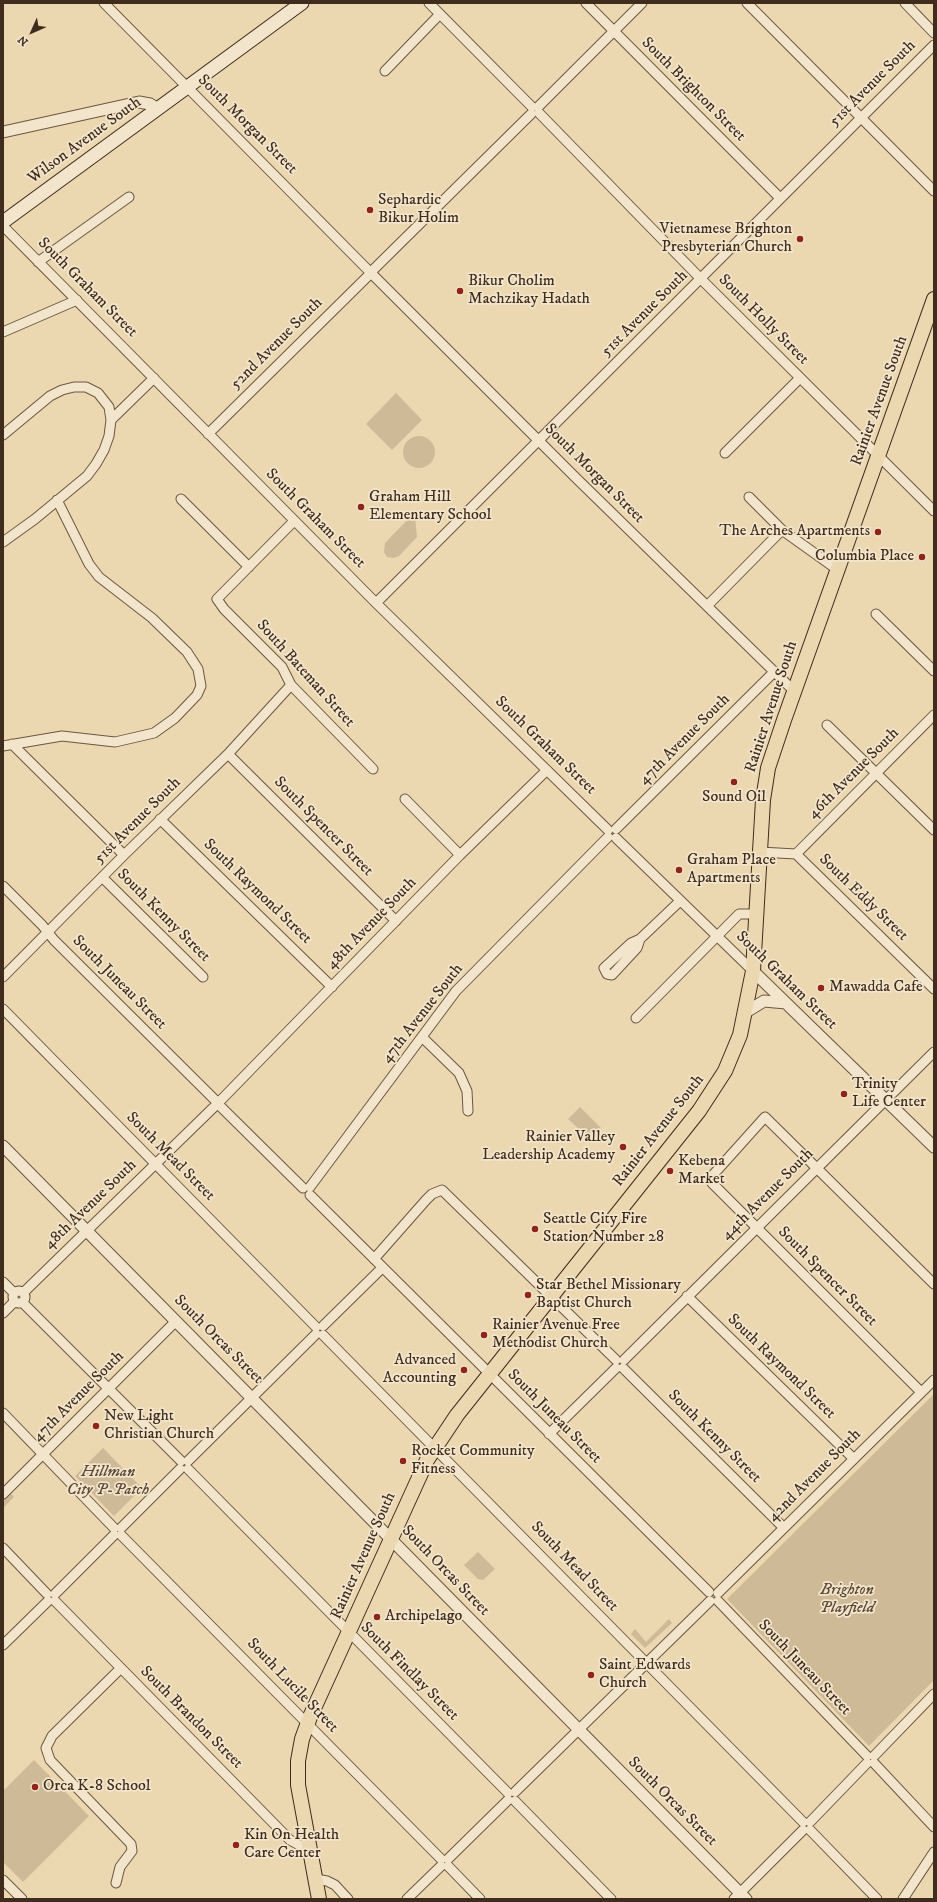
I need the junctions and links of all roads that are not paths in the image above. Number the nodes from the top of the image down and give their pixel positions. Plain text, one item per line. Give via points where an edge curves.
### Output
1 (104, 3) edge
2 (302, 3) edge
3 (428, 3) edge
4 (586, 3) edge
5 (642, 3) edge
6 (747, 3) edge
7 (905, 3) edge
8 (440, 14) junction
9 (614, 31) junction
10 (934, 33) edge
11 (934, 45) edge
12 (385, 71) dead end
13 (188, 88) junction
14 (158, 109) junction
15 (535, 110) junction
16 (861, 119) junction
17 (3, 132) edge
18 (934, 191) edge
19 (129, 197) dead end
20 (780, 198) junction
21 (3, 222) edge
22 (3, 226) edge
23 (38, 262) junction
24 (371, 273) junction
25 (701, 279) junction
26 (934, 299) edge
27 (77, 300) junction
28 (3, 332) edge
29 (154, 378) junction
30 (800, 378) junction
31 (111, 420) junction
32 (208, 434) junction
33 (3, 435) edge
34 (539, 440) junction
35 (724, 453) dead end
36 (878, 454) junction
37 (749, 497) dead end
38 (181, 499) dead end
39 (57, 500) junction
40 (934, 511) edge
41 (294, 521) junction
42 (782, 530) junction
43 (3, 542) edge
44 (249, 567) junction
45 (838, 570) junction
46 (376, 603) junction
47 (708, 606) junction
48 (876, 614) dead end
49 (934, 671) edge
50 (774, 672) junction
51 (291, 685) junction
52 (794, 691) junction
53 (934, 714) edge
54 (827, 725) dead end
55 (12, 744) junction
56 (3, 746) edge
57 (228, 754) junction
58 (373, 769) dead end
59 (547, 770) junction
60 (876, 773) junction
61 (404, 799) dead end
62 (160, 819) junction
63 (934, 830) edge
64 (612, 834) junction
65 (760, 852) junction
66 (796, 854) junction
67 (124, 855) junction
68 (460, 855) junction
69 (102, 877) junction
70 (3, 886) edge
71 (680, 901) junction
72 (757, 914) junction
73 (396, 921) junction
74 (48, 932) junction
75 (717, 936) junction
76 (640, 939) dead end
77 (752, 971) junction
78 (3, 977) edge
79 (202, 977) dead end
80 (332, 987) junction
81 (934, 990) edge
82 (786, 1003) junction
83 (3, 1009) edge
84 (746, 1012) junction
85 (636, 1018) dead end
86 (422, 1037) junction
87 (934, 1052) edge
88 (886, 1099) junction
89 (218, 1103) junction
90 (468, 1111) dead end
91 (3, 1146) edge
92 (934, 1147) edge
93 (156, 1164) junction
94 (817, 1168) junction
95 (308, 1190) junction
96 (757, 1228) junction
97 (86, 1230) junction
98 (374, 1259) junction
99 (382, 1268) junction
100 (3, 1282) edge
101 (934, 1284) edge
102 (687, 1296) junction
103 (552, 1297) junction
104 (18, 1298) junction
105 (3, 1313) edge
106 (176, 1321) junction
107 (320, 1330) junction
108 (620, 1364) junction
109 (489, 1374) junction
110 (934, 1380) edge
111 (109, 1388) junction
112 (921, 1392) junction
113 (252, 1397) junction
114 (3, 1414) edge
115 (549, 1434) junction
116 (435, 1447) junction
117 (43, 1454) junction
118 (854, 1459) junction
119 (184, 1465) junction
120 (3, 1494) edge
121 (784, 1528) junction
122 (118, 1531) junction
123 (390, 1538) junction
124 (3, 1548) edge
125 (714, 1597) junction
126 (51, 1598) junction
127 (348, 1632) junction
128 (3, 1645) edge
129 (647, 1663) junction
130 (121, 1668) junction
131 (934, 1694) edge
132 (307, 1724) junction
133 (578, 1729) junction
134 (871, 1760) junction
135 (512, 1797) junction
136 (806, 1826) junction
137 (934, 1827) edge
138 (310, 1851) junction
139 (934, 1852) edge
140 (444, 1863) junction
141 (316, 1879) junction
142 (3, 1880) edge
143 (116, 1883) dead end
144 (740, 1897) edge
145 (18, 1898) edge
146 (319, 1899) edge
147 (348, 1899) edge
148 (408, 1899) edge
149 (480, 1899) edge
150 (611, 1899) edge
151 (877, 1899) edge
152 (903, 1899) edge

1 - 13 street, South Morgan Street
2 - 13 main road, Wilson Avenue South
3 - 8 street, South Holly Street
4 - 9 street, South Brighton Street
5 - 9 street, 52nd Avenue South
6 - 16 street
7 - 10 street
8 - 12 street
8 - 15 street, South Holly Street
9 - 15 street, 52nd Avenue South
9 - 20 street, South Brighton Street
11 - 16 street, 51st Avenue South
13 - 14 main road, Wilson Avenue South
13 - 24 street, South Morgan Street
14 - 17 street via 139,102
14 - 21 main road, Wilson Avenue South
15 - 24 street, 52nd Avenue South
15 - 25 street, South Holly Street
16 - 18 street
16 - 20 street, 51st Avenue South
19 - 23 street
20 - 25 street, 51st Avenue South
22 - 23 street, South Graham Street
23 - 27 street, South Graham Street
24 - 32 street, 52nd Avenue South
24 - 34 street, South Morgan Street
25 - 30 street, South Holly Street
25 - 34 street, 51st Avenue South
26 - 36 main road, Rainier Avenue South
27 - 28 street
27 - 29 street, South Graham Street
29 - 31 street
29 - 32 street, South Graham Street
30 - 35 street
30 - 36 street, South Holly Street
31 - 33 street via 109,407 98,393 86,387 74,387 50,396
31 - 39 street via 109,436 96,464 87,476
32 - 41 street, South Graham Street
34 - 46 street, 51st Avenue South
34 - 47 street, South Morgan Street
36 - 40 street, South Holly Street
36 - 45 main road, Rainier Avenue South
37 - 42 street
38 - 44 street
39 - 43 street
39 - 55 street via 89,564 99,577 152,618 187,652 198,669 201,686 198,695 175,718 154,733 115,742 62,736
41 - 44 street
41 - 46 street, South Graham Street
42 - 45 street
42 - 47 street
44 - 51 street, South Bateman Street via 217,599 282,667
45 - 52 main road, Rainier Avenue South
46 - 59 street, South Graham Street
47 - 50 street, South Morgan Street
48 - 49 street
50 - 52 street, South Morgan Street
50 - 64 street, 47th Avenue South
51 - 57 street, 51st Avenue South
51 - 58 street, South Bateman Street
52 - 65 main road, Rainier Avenue South via 768,768 764,787
53 - 60 street, 46th Avenue South
54 - 60 street
55 - 56 street
55 - 67 street
57 - 62 street, 51st Avenue South
57 - 73 street, South Spencer Street
59 - 64 street, South Graham Street
59 - 68 street, 48th Avenue South
60 - 63 street
60 - 66 street, 46th Avenue South
61 - 68 street
62 - 67 street, 51st Avenue South
62 - 80 street, South Raymond Street
64 - 71 street, South Graham Street
64 - 86 street, 47th Avenue South via 458,989
65 - 66 street, South Eddy Street
65 - 72 main road, Rainier Avenue South
66 - 81 street, South Eddy Street
67 - 69 street, 51st Avenue South
68 - 73 street, 48th Avenue South
69 - 74 street, 51st Avenue South
69 - 79 street, South Kenny Street
70 - 74 street, South Juneau Street
71 - 75 street, South Graham Street
71 - 76 street
72 - 75 street via 739,914
72 - 77 main road, Rainier Avenue South
73 - 80 street, 48th Avenue South
74 - 78 street, 51st Avenue South
74 - 89 street, South Juneau Street
75 - 77 street, South Graham Street
75 - 85 street
77 - 82 street, South Graham Street
77 - 84 main road, Rainier Avenue South
80 - 89 street, 48th Avenue South
82 - 84 street via 764,1001
82 - 88 street, South Graham Street
83 - 93 street, South Mead Street
84 - 103 main road, Rainier Avenue South via 733,1052 710,1096
86 - 90 street via 459,1073 467,1091
86 - 95 street, 47th Avenue South
87 - 88 street, 44th Avenue South
88 - 92 street, South Graham Street
88 - 94 street, 44th Avenue South
89 - 93 street, 48th Avenue South
89 - 95 street, South Juneau Street
91 - 97 street, South Orcas Street
93 - 97 street, 48th Avenue South
93 - 107 street, South Mead Street
94 - 96 street, 44th Avenue South
94 - 96 street, South Spencer Street via 765,1117 712,1176 712,1183
94 - 101 street
95 - 98 street, South Juneau Street
96 - 102 street, 44th Avenue South
96 - 112 street, South Spencer Street
97 - 104 street, 48th Avenue South
97 - 106 street, South Orcas Street
98 - 99 street, South Juneau Street
98 - 103 street, South Kenny Street via 432,1194 442,1190 462,1208 466,1208 472,1218
99 - 107 street
99 - 109 street, South Juneau Street
100 - 104 street, South Findlay Street
102 - 108 street, 44th Avenue South
102 - 118 street, South Raymond Street
103 - 108 street, South Kenny Street
103 - 109 main road, Rainier Avenue South
104 - 105 street, 48th Avenue South
104 - 111 street, South Findlay Street
106 - 111 street, 47th Avenue South
106 - 113 street, South Orcas Street
107 - 113 street
107 - 116 street, South Mead Street
108 - 115 street, 44th Avenue South
108 - 121 street, South Kenny Street
109 - 115 street, South Juneau Street
109 - 116 main road, Rainier Avenue South
110 - 112 street, 42nd Avenue South
111 - 117 street, 47th Avenue South
111 - 119 street, South Findlay Street
112 - 118 street, 42nd Avenue South
113 - 119 street
113 - 123 street, South Orcas Street
114 - 117 street, South Lucile Street
115 - 125 street, South Juneau Street
116 - 123 main road, Rainier Avenue South
116 - 129 street, South Mead Street
117 - 120 street, 47th Avenue South
117 - 122 street, South Lucile Street
118 - 121 street, 42nd Avenue South
119 - 122 street
119 - 127 street, South Findlay Street
121 - 125 street, 42nd Avenue South
122 - 126 street
122 - 132 street, South Lucile Street
123 - 127 main road, Rainier Avenue South
123 - 133 street, South Orcas Street
124 - 126 street, South Brandon Street
125 - 129 street, 42nd Avenue South
125 - 134 street, South Juneau Street
126 - 128 street
126 - 130 street, South Brandon Street
127 - 132 main road, Rainier Avenue South
127 - 135 street, South Findlay Street
129 - 133 street, 42nd Avenue South
129 - 136 street, South Mead Street
130 - 138 street, South Brandon Street via 290,1840
130 - 143 street via 52,1736 46,1748 50,1760 128,1840 132,1851 120,1867
131 - 134 street
132 - 138 main road, Rainier Avenue South via 300,1750 298,1773
132 - 140 street, South Lucile Street
133 - 135 street, 42nd Avenue South
133 - 144 street, South Orcas Street
134 - 136 street
134 - 137 street, South Juneau Street
135 - 140 street, 42nd Avenue South
135 - 150 street, South Findlay Street
136 - 144 street
136 - 151 street, South Mead Street
138 - 141 main road, Rainier Avenue South
139 - 152 street
140 - 148 street, 42nd Avenue South
140 - 149 street, South Lucile Street
141 - 146 main road, Rainier Avenue South
141 - 147 street via 335,1885
142 - 145 street

